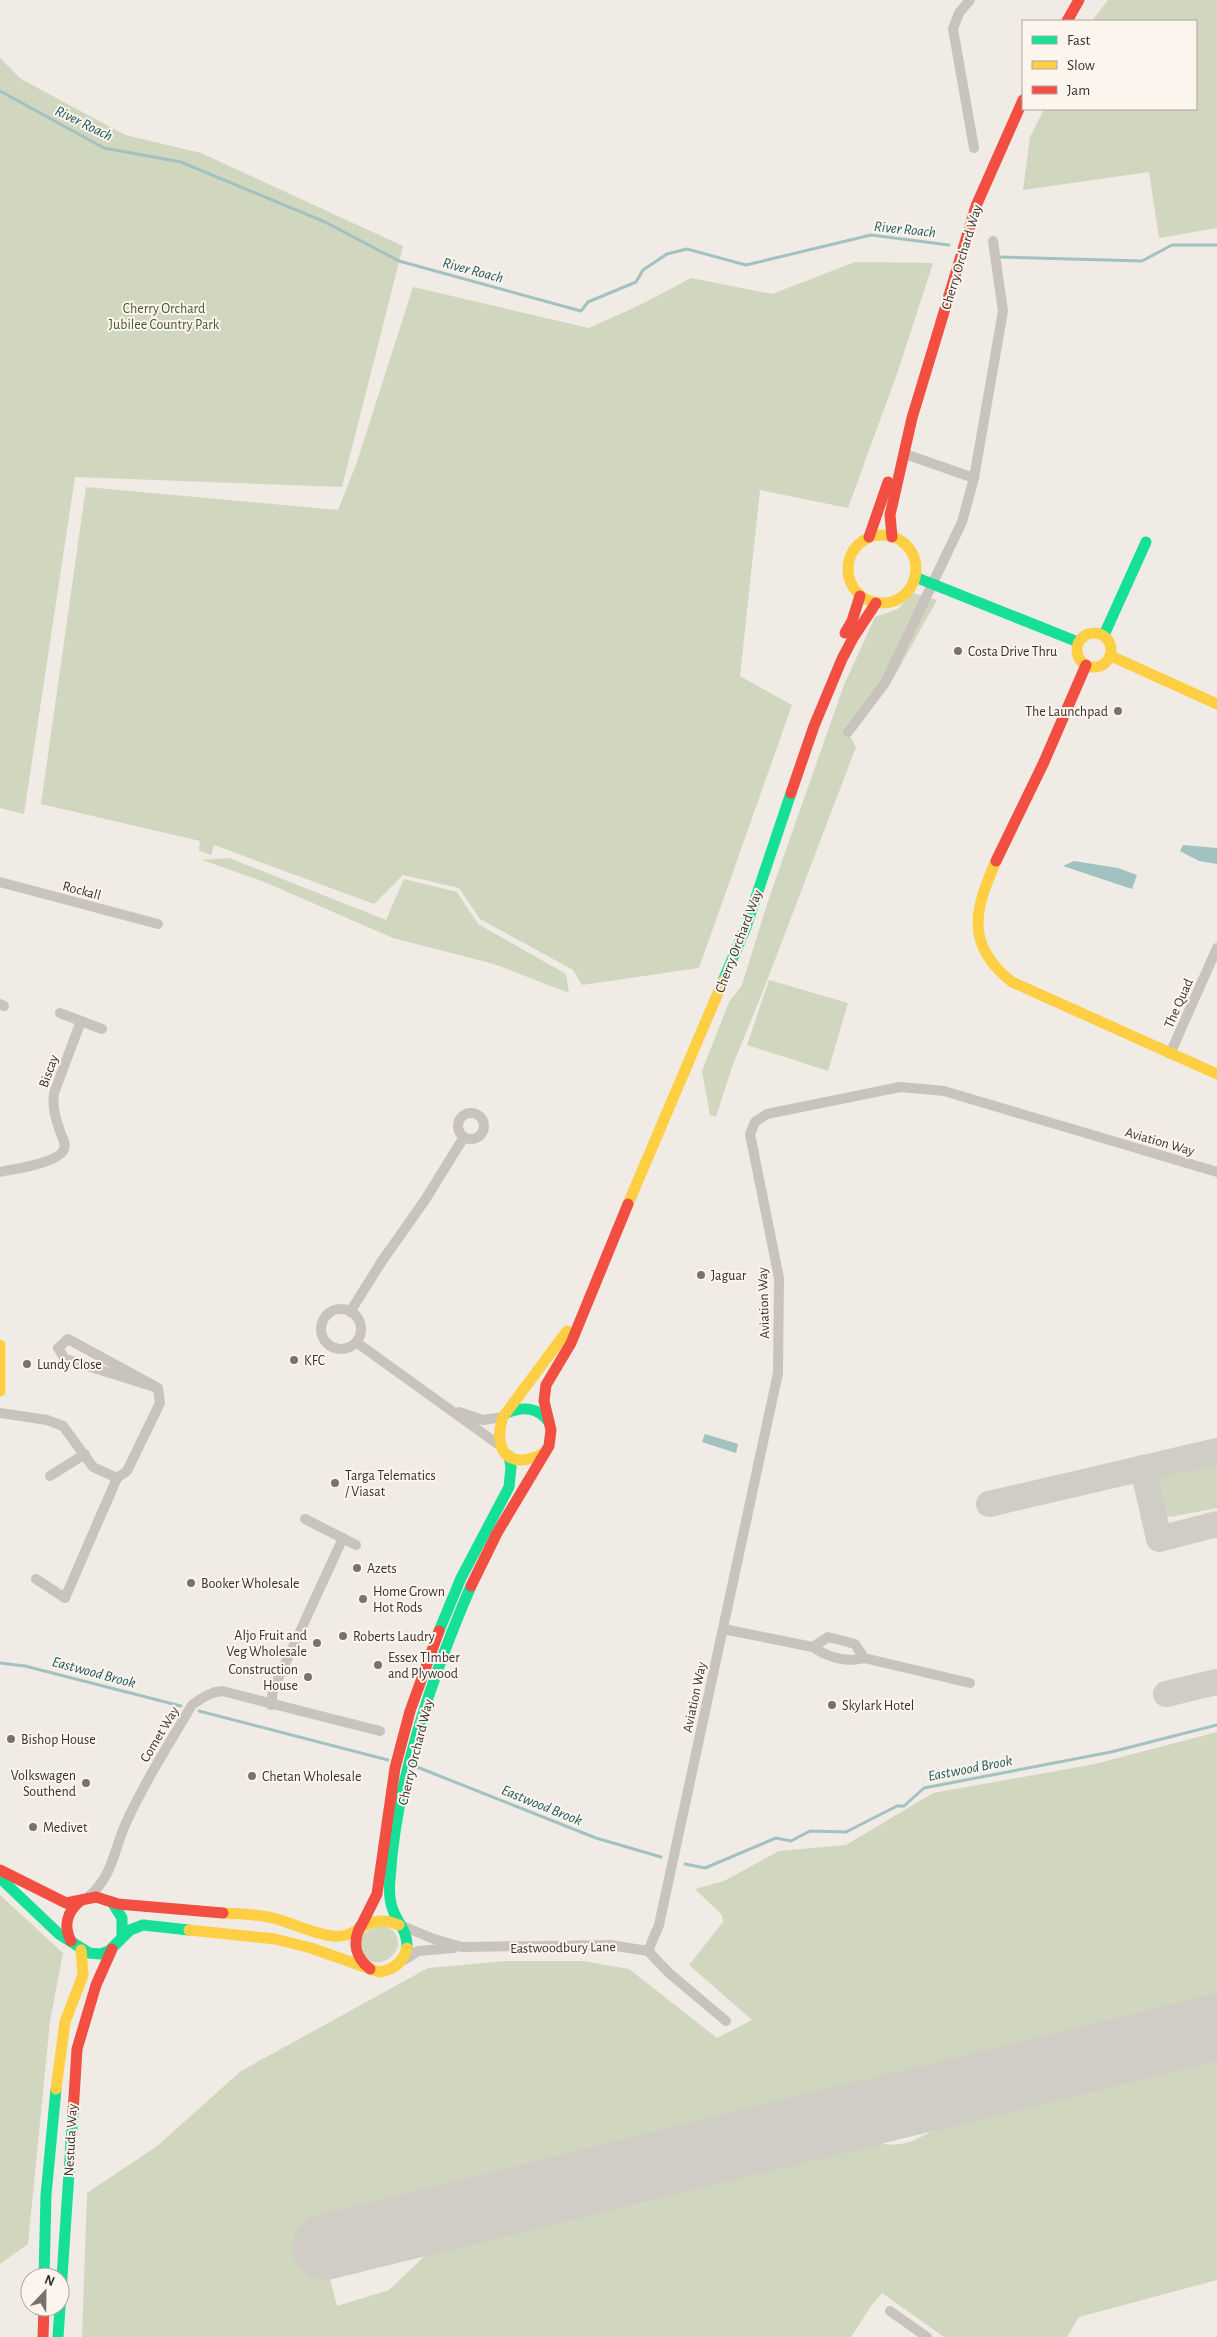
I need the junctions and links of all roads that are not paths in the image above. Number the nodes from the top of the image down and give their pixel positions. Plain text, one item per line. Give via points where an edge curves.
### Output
1 (970, 0) edge
2 (1080, 0) edge
3 (1068, 20) edge
4 (1022, 102) edge
5 (974, 148) dead end
6 (993, 241) dead end
7 (912, 418) junction
8 (905, 454) junction
9 (974, 478) junction
10 (892, 536) junction
11 (869, 537) junction
12 (1146, 542) dead end
13 (914, 577) junction
14 (933, 584) junction
15 (860, 596) junction
16 (876, 603) junction
17 (1104, 635) junction
18 (1078, 642) junction
19 (1111, 656) junction
20 (1086, 665) junction
21 (1217, 704) edge
22 (814, 726) junction
23 (848, 732) dead end
24 (0, 882) edge
25 (158, 924) dead end
26 (1217, 948) edge
27 (1214, 965) edge
28 (60, 1013) dead end
29 (81, 1021) junction
30 (102, 1029) dead end
31 (1170, 1054) junction
32 (1217, 1074) edge
33 (464, 1137) dead end
34 (0, 1172) edge
35 (1217, 1172) edge
36 (597, 1278) junction
37 (350, 1312) junction
38 (356, 1342) junction
39 (0, 1345) edge
40 (158, 1388) junction
41 (0, 1391) edge
42 (451, 1410) junction
43 (0, 1413) edge
44 (505, 1415) junction
45 (549, 1423) junction
46 (499, 1445) junction
47 (544, 1452) junction
48 (85, 1454) junction
49 (509, 1456) junction
50 (50, 1476) dead end
51 (117, 1478) junction
52 (305, 1519) dead end
53 (343, 1538) junction
54 (356, 1545) dead end
55 (36, 1579) dead end
56 (723, 1629) junction
57 (813, 1647) junction
58 (864, 1658) junction
59 (970, 1683) dead end
60 (271, 1704) junction
61 (380, 1732) dead end
62 (0, 1870) edge
63 (107, 1876) junction
64 (0, 1878) edge
65 (83, 1900) junction
66 (112, 1902) junction
67 (399, 1925) junction
68 (361, 1926) junction
69 (122, 1937) junction
70 (77, 1946) junction
71 (462, 1947) junction
72 (112, 1949) junction
73 (648, 1951) junction
74 (400, 1964) junction
75 (374, 1971) junction
76 (726, 2021) dead end
77 (44, 2267) edge
78 (890, 2311) dead end
79 (44, 2317) edge
80 (43, 2337) edge
81 (58, 2337) edge
82 (927, 2337) edge

1 - 5 street via 959,13 954,29
2 - 3 main road
4 - 7 main road, Cherry Orchard Way via 976,206
6 - 9 street via 1003,311
7 - 8 main road, Cherry Orchard Way
7 - 11 main road, Cherry Orchard Way via 905,426
8 - 9 street
8 - 10 main road, Cherry Orchard Way via 890,515
9 - 14 street via 962,522
10 - 11 main road
10 - 13 main road via 910,550 915,560
11 - 15 main road via 852,551 847,572 850,583
12 - 17 main road
13 - 14 main road
13 - 16 main road via 907,592 898,600
14 - 18 main road
14 - 23 street via 885,683
15 - 16 main road
15 - 22 main road via 824,684
16 - 22 main road, Cherry Orchard Way via 852,636
17 - 18 main road via 1092,632
17 - 19 main road via 1111,644
18 - 20 main road via 1077,653
19 - 20 main road via 1099,667
19 - 21 main road
20 - 31 main road via 985,887 976,930 987,958 1012,982
22 - 36 main road, Cherry Orchard Way via 746,927
24 - 25 street, Rockall
26 - 27 street, The Quad
27 - 31 street, The Quad
28 - 29 street
29 - 30 street
29 - 34 street, Biscay via 54,1093 53,1113 64,1141 62,1154 54,1159
31 - 32 main road
33 - 37 street
35 - 56 street, Aviation Way via 944,1091 900,1087 767,1114 755,1122 750,1134 778,1278 778,1373
36 - 44 main road, Cherry Orchard Way via 562,1340
36 - 45 main road, Cherry Orchard Way via 571,1343 546,1385 544,1401
37 - 38 street via 360,1326
37 - 38 street via 339,1310 328,1314 322,1323 322,1335 328,1345 339,1349
38 - 42 street
39 - 41 main road
40 - 40 street via 68,1339 58,1348 65,1360
40 - 51 street via 160,1402 127,1471
42 - 44 street via 483,1420
42 - 46 street
43 - 48 street via 56,1422 68,1430
44 - 45 main road via 517,1408 529,1407 542,1414
44 - 46 main road, Cherry Orchard Way via 497,1430
45 - 47 main road, Cherry Orchard Way via 551,1439
46 - 49 main road
47 - 49 main road via 530,1461 515,1460
47 - 67 main road, Cherry Orchard Way via 472,1582 418,1730 406,1773 391,1876 390,1905
48 - 50 street
48 - 51 street via 93,1466
49 - 68 main road, Cherry Orchard Way via 509,1486 454,1594 410,1711 390,1793 376,1894
51 - 55 street via 65,1598
52 - 53 street
53 - 54 street
53 - 60 street via 273,1690
56 - 57 street
56 - 73 street, Aviation Way via 659,1925
57 - 58 street via 823,1654 853,1661
57 - 58 street via 828,1637 855,1644
58 - 59 street
60 - 61 street, Comet Way
60 - 63 street, Comet Way via 214,1692 192,1705 125,1825
62 - 65 main road, Eastwoodbury Lane via 64,1903
63 - 65 street, Comet Way
63 - 66 street, Comet Way via 108,1895
64 - 70 main road
65 - 66 main road, Eastwoodbury Lane via 99,1897
65 - 70 main road via 72,1909 67,1920 66,1932
66 - 68 main road, Eastwoodbury Lane via 271,1917 333,1936 346,1935
66 - 69 main road via 122,1916
67 - 68 main road, Eastwoodbury Lane via 375,1920
67 - 71 street, Eastwoodbury Lane
67 - 74 main road via 407,1944
68 - 75 main road via 355,1941 358,1956
69 - 72 main road
69 - 75 main road via 131,1928 143,1925 275,1939 311,1948
70 - 72 main road via 97,1954
70 - 77 main road, Nestuda Way via 83,1975 66,2022 57,2077 46,2195
71 - 73 street, Eastwoodbury Lane via 610,1945
71 - 74 street, Eastwoodbury Lane via 418,1951
72 - 81 main road, Nestuda Way via 99,1972 77,2049
73 - 76 street
74 - 75 main road, Eastwoodbury Lane via 388,1971
78 - 82 street
79 - 80 main road

